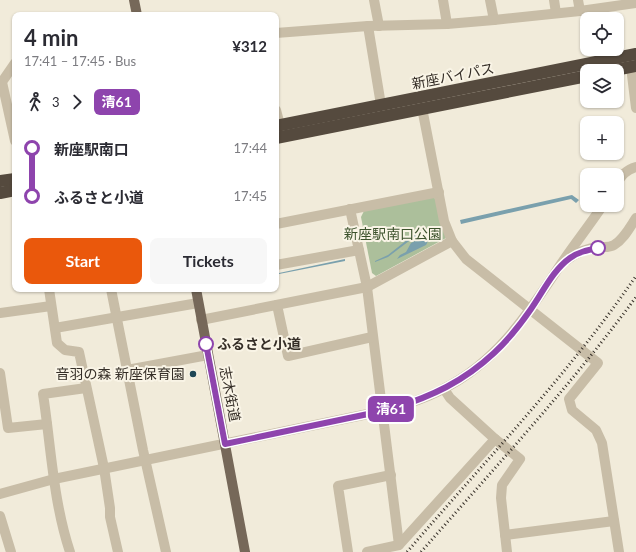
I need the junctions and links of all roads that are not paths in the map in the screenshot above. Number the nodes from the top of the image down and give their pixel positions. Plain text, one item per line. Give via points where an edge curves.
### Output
1 (134, 0) edge
2 (374, 0) edge
3 (443, 0) edge
4 (490, 0) edge
5 (554, 0) edge
6 (578, 0) edge
7 (636, 3) edge
8 (580, 11) junction
9 (136, 12) edge
10 (556, 14) junction
11 (494, 20) junction
12 (447, 24) junction
13 (373, 26) junction
14 (279, 32) edge
15 (636, 54) edge
16 (634, 66) edge
17 (12, 67) edge
18 (624, 68) edge
19 (580, 77) edge
20 (381, 105) junction
21 (422, 108) junction
22 (636, 108) edge
23 (279, 126) edge
24 (12, 127) edge
25 (279, 137) edge
26 (636, 167) edge
27 (624, 172) edge
28 (12, 179) edge
29 (0, 181) edge
30 (12, 191) edge
31 (439, 192) junction
32 (0, 193) edge
33 (350, 209) junction
34 (598, 212) edge
35 (636, 218) edge
36 (279, 223) edge
37 (588, 228) junction
38 (452, 242) junction
39 (599, 247) junction
40 (359, 250) junction
41 (279, 264) edge
42 (560, 266) junction
43 (367, 287) junction
44 (49, 292) edge
45 (111, 292) edge
46 (196, 292) edge
47 (198, 303) junction
48 (277, 305) junction
49 (51, 306) junction
50 (531, 310) junction
51 (0, 313) edge
52 (116, 318) junction
53 (201, 320) junction
54 (55, 328) junction
55 (372, 337) junction
56 (208, 355) junction
57 (126, 370) junction
58 (0, 373) edge
59 (86, 388) junction
60 (444, 389) junction
61 (383, 411) junction
62 (47, 424) junction
63 (495, 439) junction
64 (225, 444) junction
65 (145, 460) junction
66 (104, 468) junction
67 (391, 475) junction
68 (54, 479) junction
69 (0, 494) edge
70 (0, 516) edge
71 (614, 521) junction
72 (3, 535) edge
73 (505, 535) junction
74 (399, 545) junction
75 (11, 552) edge
76 (70, 552) edge
77 (118, 552) edge
78 (166, 552) edge
79 (245, 552) edge
80 (348, 552) edge
81 (367, 552) edge
82 (507, 552) edge
83 (619, 552) edge

1 - 9 main road
2 - 13 street
3 - 12 street
4 - 11 street
5 - 10 street
6 - 8 street
7 - 8 street
8 - 10 street
10 - 11 street
11 - 12 street
12 - 13 street
13 - 14 street
13 - 20 street
15 - 20 highway, 新座バイパス
16 - 18 highway
16 - 22 street
17 - 24 street via 2,82
19 - 21 highway, 新座バイパス
20 - 23 highway, 新座バイパス
21 - 25 highway, 新座バイパス
21 - 31 street
26 - 27 street
28 - 29 highway
30 - 32 highway
31 - 33 street
31 - 38 street via 444,221
33 - 36 street
33 - 40 street
34 - 37 street
35 - 39 street via 616,244
37 - 39 street via 590,239
37 - 42 street
38 - 43 street
38 - 50 street via 466,259
39 - 42 street via 578,253
40 - 41 street
40 - 43 street
42 - 50 street
43 - 48 street
43 - 55 street
44 - 49 street
45 - 52 street
46 - 47 main road, 志木街道
47 - 52 street
47 - 53 main road, 志木街道
48 - 53 street
48 - 55 street via 288,356
49 - 51 street
49 - 54 street
50 - 60 street via 493,354
50 - 71 street via 598,363 569,399 572,410 596,430 602,443
52 - 54 street
52 - 57 street
53 - 56 main road, 志木街道
54 - 59 street via 57,343 65,350 79,352
55 - 61 street
56 - 57 street
56 - 64 main road, 志木街道
57 - 65 street
58 - 62 street via 8,428
59 - 62 street via 42,394
59 - 66 street
60 - 61 street
60 - 63 street via 450,398
61 - 64 street
61 - 67 street
62 - 68 street
63 - 73 street via 520,459 502,485
63 - 74 street
64 - 65 street
64 - 79 main road, 志木街道
65 - 66 street
65 - 78 street
66 - 68 street
66 - 77 street via 110,517
67 - 74 street
67 - 80 street via 338,486
68 - 69 street
68 - 76 street
70 - 72 street
71 - 73 street
71 - 83 street
72 - 75 street
73 - 82 street
74 - 81 street

